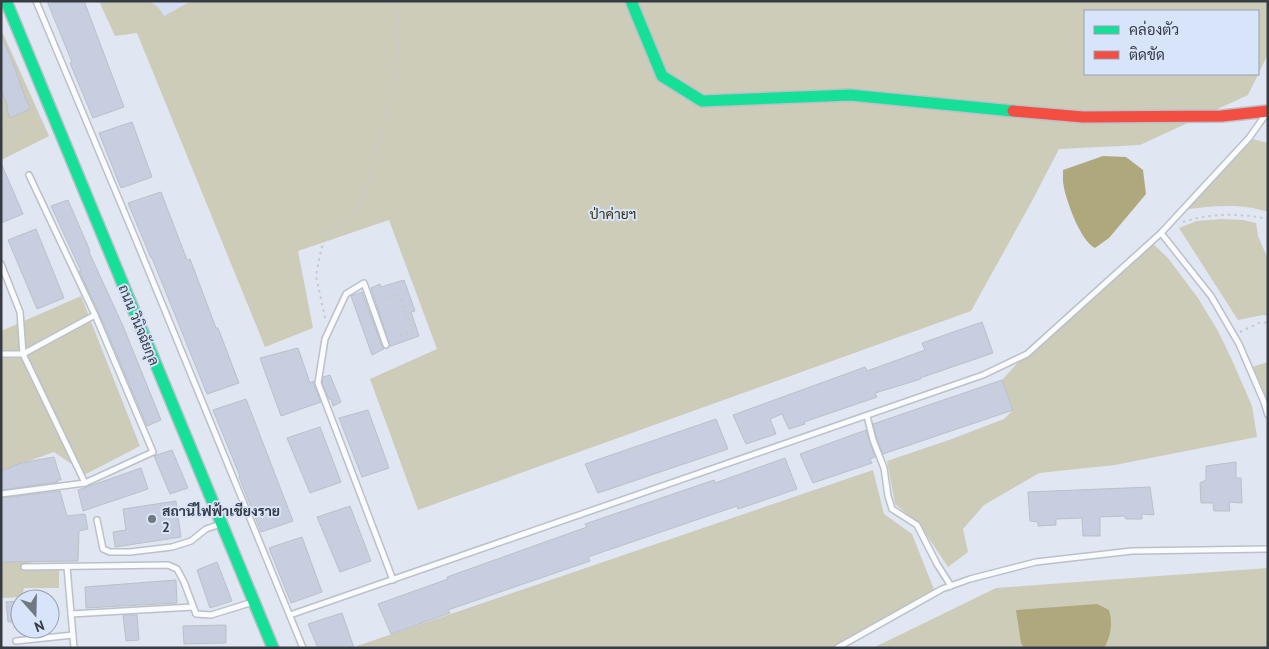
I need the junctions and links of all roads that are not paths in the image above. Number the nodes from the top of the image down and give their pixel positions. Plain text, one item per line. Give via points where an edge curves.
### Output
1 (6, 1) edge
2 (36, 1) edge
3 (631, 1) edge
4 (1268, 111) edge
5 (30, 175) dead end
6 (1161, 233) junction
7 (1, 264) edge
8 (95, 315) junction
9 (386, 345) dead end
10 (1, 354) edge
11 (23, 354) junction
12 (1268, 415) edge
13 (867, 416) junction
14 (85, 483) junction
15 (1, 494) edge
16 (98, 520) dead end
17 (222, 524) junction
18 (1268, 549) edge
19 (24, 567) dead end
20 (67, 567) junction
21 (393, 580) junction
22 (950, 586) junction
23 (254, 601) junction
24 (193, 607) junction
25 (71, 614) junction
26 (290, 615) junction
27 (73, 636) junction
28 (16, 641) dead end
29 (74, 648) edge
30 (273, 648) edge
31 (304, 648) edge
32 (836, 648) edge

1 - 17 street, ถนน วินิจฉัยกุล
2 - 26 lane
3 - 4 street via 662,76 702,101 850,95 1083,117 1222,116
4 - 6 lane via 1249,138
5 - 8 lane
6 - 12 lane via 1211,296 1239,344
6 - 13 lane via 1027,354 983,376
7 - 11 lane via 20,312
8 - 11 lane
8 - 14 lane via 152,452
9 - 21 lane via 364,283 346,294 325,339 318,383
10 - 11 lane
11 - 14 lane
13 - 21 lane
13 - 22 lane via 884,468 892,509 917,525
14 - 15 lane
16 - 17 lane via 103,549 110,552 172,547
17 - 23 street, ถนน วินิจฉัยกุล
18 - 22 lane via 1132,551 1036,562
19 - 20 lane
20 - 24 lane via 168,565 177,569
20 - 25 lane
21 - 26 lane
22 - 32 lane
23 - 24 lane via 211,615 196,614
23 - 30 street, ถนน วินิจฉัยกุล
24 - 25 lane
25 - 27 lane
26 - 31 lane
27 - 28 lane
27 - 29 lane

